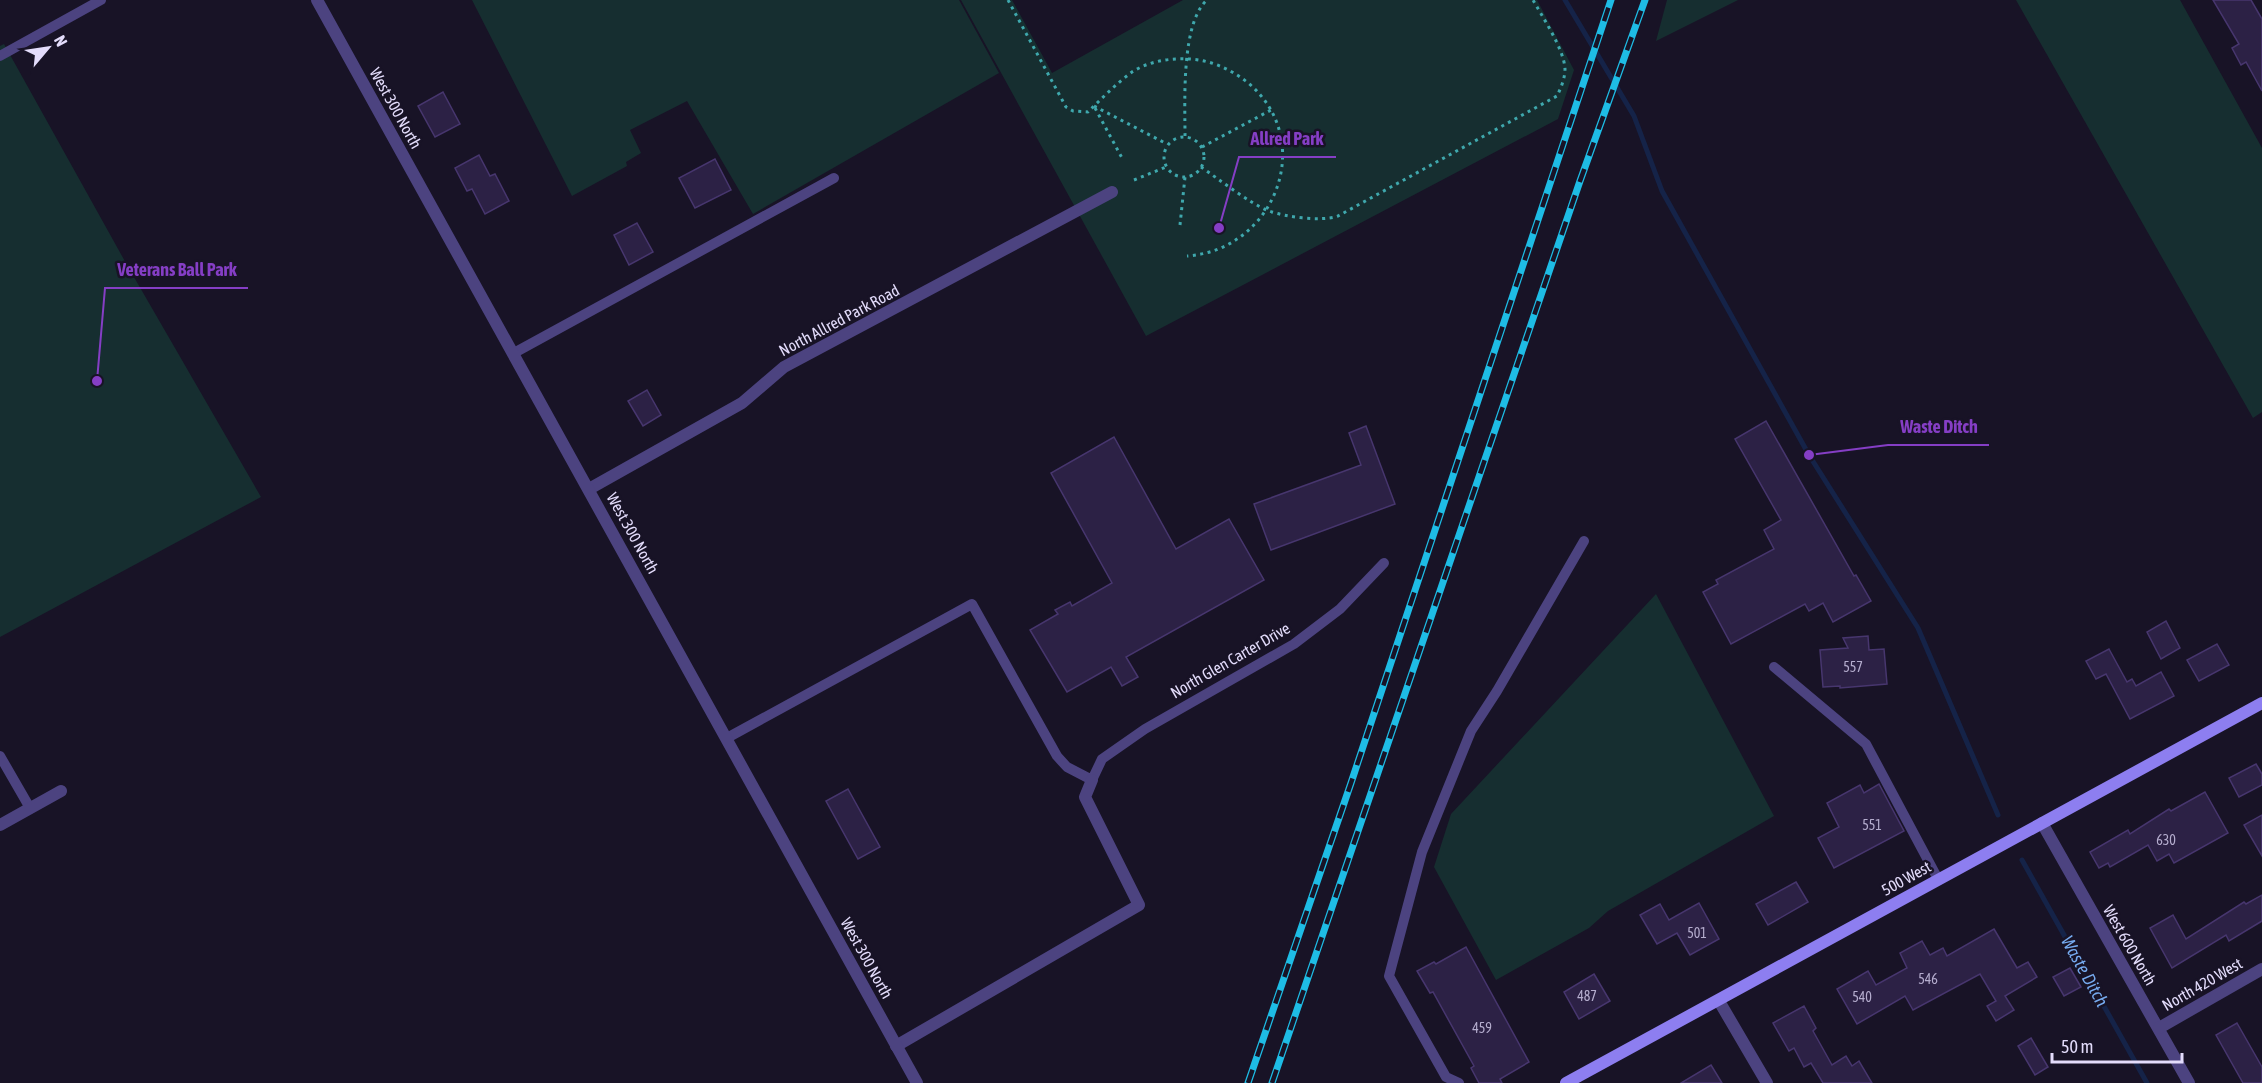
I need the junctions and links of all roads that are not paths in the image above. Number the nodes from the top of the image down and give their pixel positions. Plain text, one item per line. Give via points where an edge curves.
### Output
1 (101, 0) edge
2 (317, 0) edge
3 (0, 56) edge
4 (834, 178) dead end
5 (1112, 192) dead end
6 (514, 353) junction
7 (589, 489) junction
8 (1584, 541) dead end
9 (1384, 563) dead end
10 (1773, 668) dead end
11 (2262, 703) edge
12 (727, 738) junction
13 (0, 756) edge
14 (1092, 780) junction
15 (61, 791) dead end
16 (30, 808) junction
17 (2042, 823) junction
18 (0, 825) edge
19 (1938, 879) junction
20 (2262, 969) edge
21 (1719, 1001) junction
22 (2159, 1028) junction
23 (896, 1046) junction
24 (917, 1083) edge
25 (1459, 1083) edge
26 (1566, 1083) edge
27 (1767, 1083) edge
28 (2189, 1083) edge

1 - 3 lane
2 - 6 street, West 300 North
4 - 6 lane
5 - 7 street, North Allred Park Road via 784,367 742,403
6 - 7 street, West 300 North
7 - 12 street, West 300 North
8 - 25 lane via 1471,731 1422,852 1389,976 1446,1077
9 - 14 lane, North Glen Carter Drive via 1340,609 1294,644 1145,729 1102,759
10 - 19 lane via 1866,744
11 - 17 main road, 500 West
12 - 14 lane via 972,604 1057,756 1067,767
12 - 23 street, West 300 North
13 - 16 lane
14 - 23 street via 1085,797 1139,905
15 - 16 street
16 - 18 street
17 - 19 main road, 500 West
17 - 22 street, West 600 North
19 - 21 main road, 500 West
20 - 22 street, North 420 West
21 - 26 main road, 500 West
21 - 27 street
22 - 28 street, West 600 North
23 - 24 street, West 300 North

